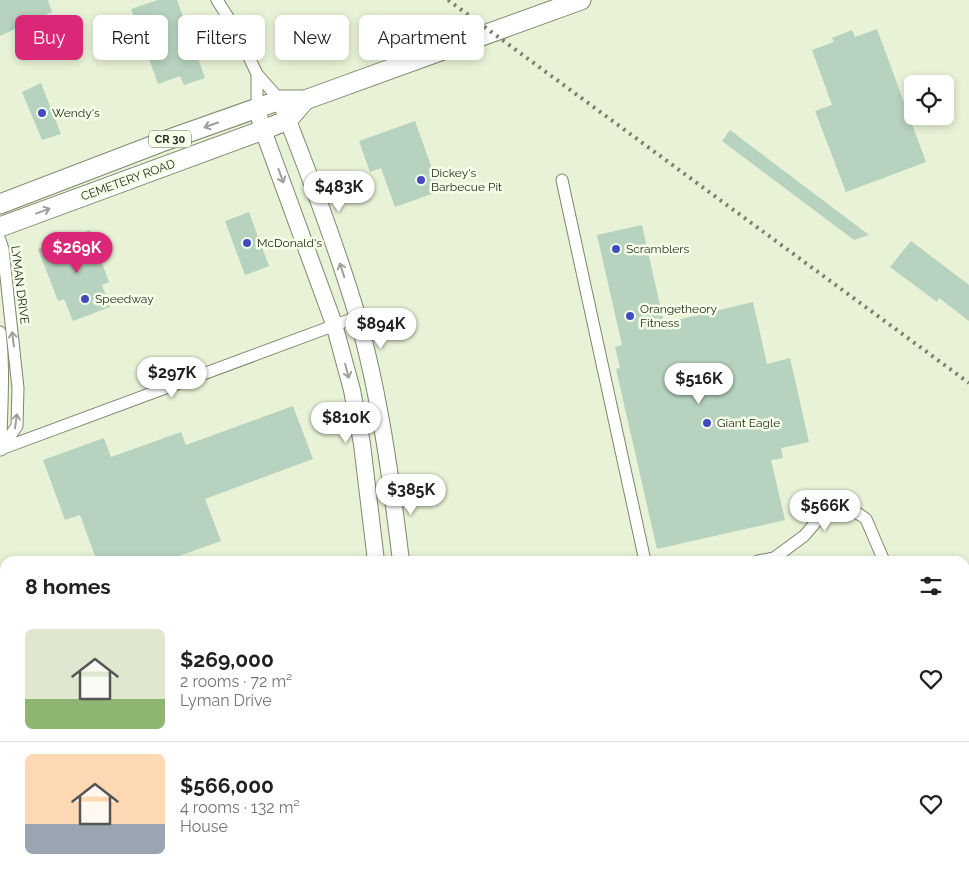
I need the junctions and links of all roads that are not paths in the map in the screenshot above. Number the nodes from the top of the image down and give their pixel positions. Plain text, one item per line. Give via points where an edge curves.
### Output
1 (218, 0) edge
2 (581, 0) edge
3 (257, 74) junction
4 (280, 100) junction
5 (305, 100) junction
6 (257, 109) junction
7 (288, 120) junction
8 (263, 130) junction
9 (562, 180) dead end
10 (0, 204) edge
11 (0, 227) edge
12 (0, 240) edge
13 (357, 316) junction
14 (334, 324) junction
15 (0, 332) edge
16 (0, 452) edge
17 (375, 556) edge
18 (400, 556) edge
19 (644, 556) edge
20 (777, 556) edge
21 (882, 556) edge

1 - 3 street
2 - 5 main road, CEMETERY ROAD / CR 30
3 - 4 street
3 - 6 street
4 - 5 main road, CEMETERY ROAD / CR 30
4 - 6 main road, CEMETERY ROAD / CR 30
4 - 7 main road
5 - 7 main road, CEMETERY ROAD / CR 30
6 - 8 main road
6 -> 10 main road, CEMETERY ROAD / CR 30
7 - 8 main road, CEMETERY ROAD / CR 30
13 -> 7 main road
11 -> 8 main road, CEMETERY ROAD / CR 30
8 -> 14 main road
9 - 19 street
16 -> 12 street, LYMAN DRIVE via 17,426 18,388
13 - 14 street
13 - 18 main road via 389,465
14 - 16 street
14 -> 17 main road via 352,390 362,444
15 - 16 street via 3,404
20 - 21 street via 804,536 823,514 846,506 866,519

